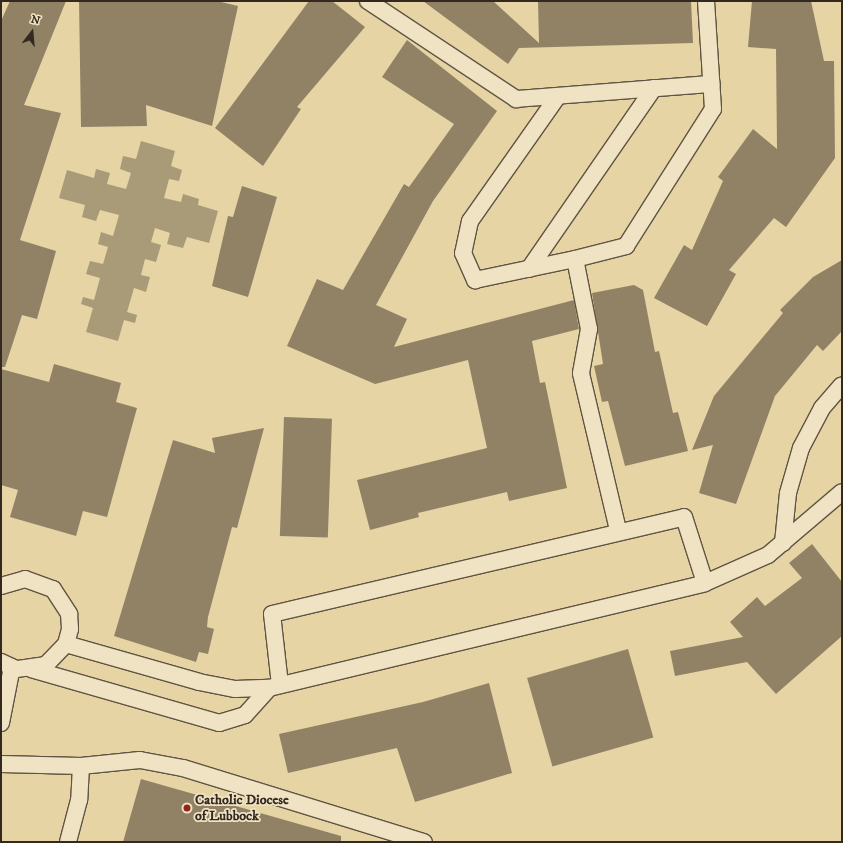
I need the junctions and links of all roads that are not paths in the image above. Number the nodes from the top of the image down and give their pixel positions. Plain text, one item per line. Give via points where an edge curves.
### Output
1 (368, 1) edge
2 (706, 1) edge
3 (711, 84) junction
4 (654, 88) junction
5 (558, 96) junction
6 (575, 259) junction
7 (529, 269) junction
8 (842, 385) edge
9 (842, 492) edge
10 (618, 530) junction
11 (783, 543) junction
12 (705, 583) junction
13 (1, 586) edge
14 (66, 644) junction
15 (7, 665) edge
16 (31, 669) junction
17 (275, 687) junction
18 (1, 723) edge
19 (1, 764) edge
20 (81, 766) junction
21 (68, 842) edge
22 (424, 842) edge

1 - 5 lane via 516,99
2 - 3 lane
3 - 4 lane
3 - 6 lane via 713,108 626,246
4 - 5 lane
4 - 7 lane
5 - 7 lane via 470,221 463,253 475,280
6 - 7 lane
6 - 10 lane via 589,329 581,373
8 - 11 lane via 822,408 801,448 788,493
9 - 11 lane
10 - 12 lane via 684,517
10 - 17 lane via 272,614
11 - 12 lane via 768,555
12 - 17 lane
13 - 14 lane via 25,579 54,589 69,614
14 - 16 lane via 46,665
14 - 17 lane via 199,682 235,689
15 - 16 lane
15 - 18 lane
16 - 17 lane via 219,723 245,715
19 - 20 lane
20 - 21 lane via 79,800
20 - 22 lane via 140,760 183,768

